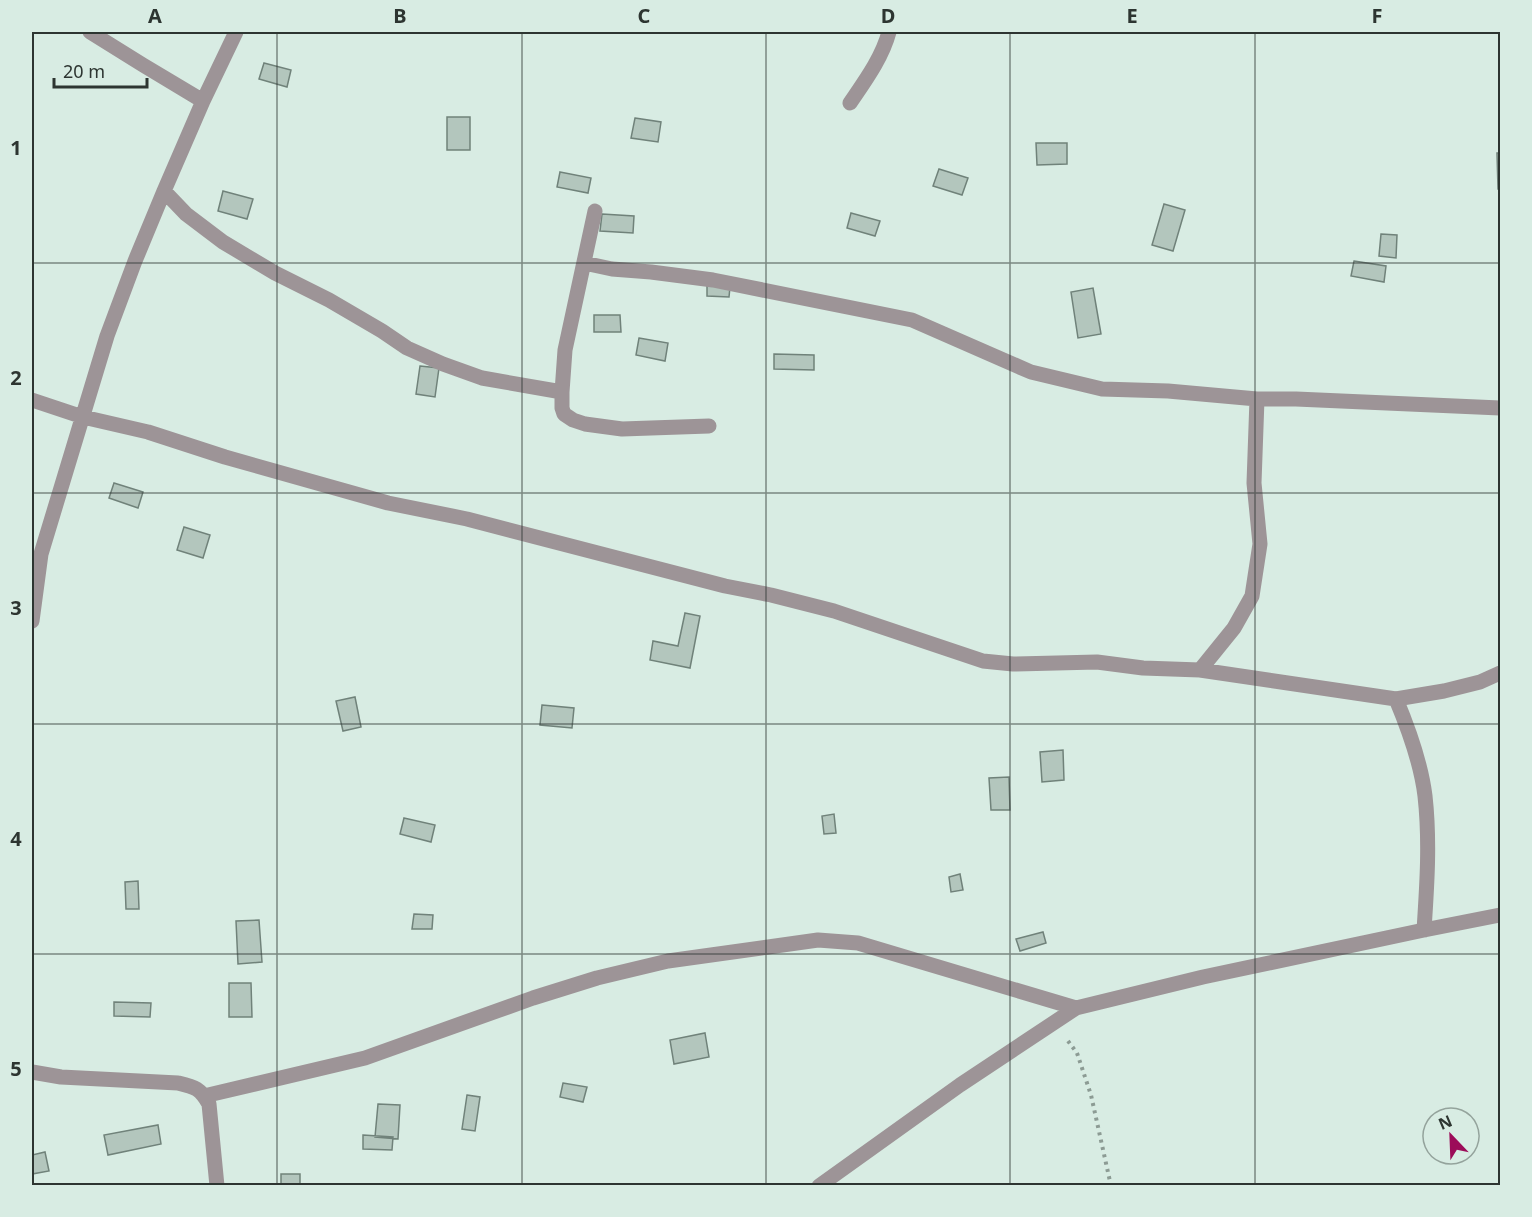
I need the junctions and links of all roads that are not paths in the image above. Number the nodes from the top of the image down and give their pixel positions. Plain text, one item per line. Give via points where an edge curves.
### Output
1 (90, 32) edge
2 (236, 32) edge
3 (889, 32) edge
4 (203, 101) junction
5 (850, 103) dead end
6 (164, 191) junction
7 (595, 211) dead end
8 (584, 263) junction
9 (562, 392) junction
10 (1257, 399) junction
11 (32, 400) edge
12 (1500, 408) edge
13 (83, 417) junction
14 (709, 426) dead end
15 (32, 621) edge
16 (1200, 670) junction
17 (1500, 673) edge
18 (1396, 699) junction
19 (1500, 915) edge
20 (1424, 930) junction
21 (1076, 1008) junction
22 (32, 1072) edge
23 (204, 1096) junction
24 (217, 1185) edge
25 (819, 1185) edge

1 - 4 street
2 - 4 street
3 - 5 street via 873,69
4 - 6 street
6 - 9 street via 186,214 223,242 407,348 482,378
6 - 13 street via 108,336
7 - 8 street
8 - 9 street via 565,350
8 - 10 street via 713,280 912,320 1031,372 1102,389
9 - 14 street via 564,414 585,424 622,429
10 - 12 street
10 - 16 street via 1254,483 1260,544 1252,596 1234,627
11 - 13 street
13 - 15 street via 41,554
13 - 16 street via 148,432 388,503 467,519 834,611 983,661 1097,662
16 - 18 street
17 - 18 street via 1453,689
18 - 20 street via 1407,725 1425,795 1429,860
19 - 20 street
20 - 21 street
21 - 23 street via 858,943 818,940 668,961 597,978 365,1058
21 - 25 street
22 - 23 street via 178,1083 194,1087
23 - 24 street via 209,1104

